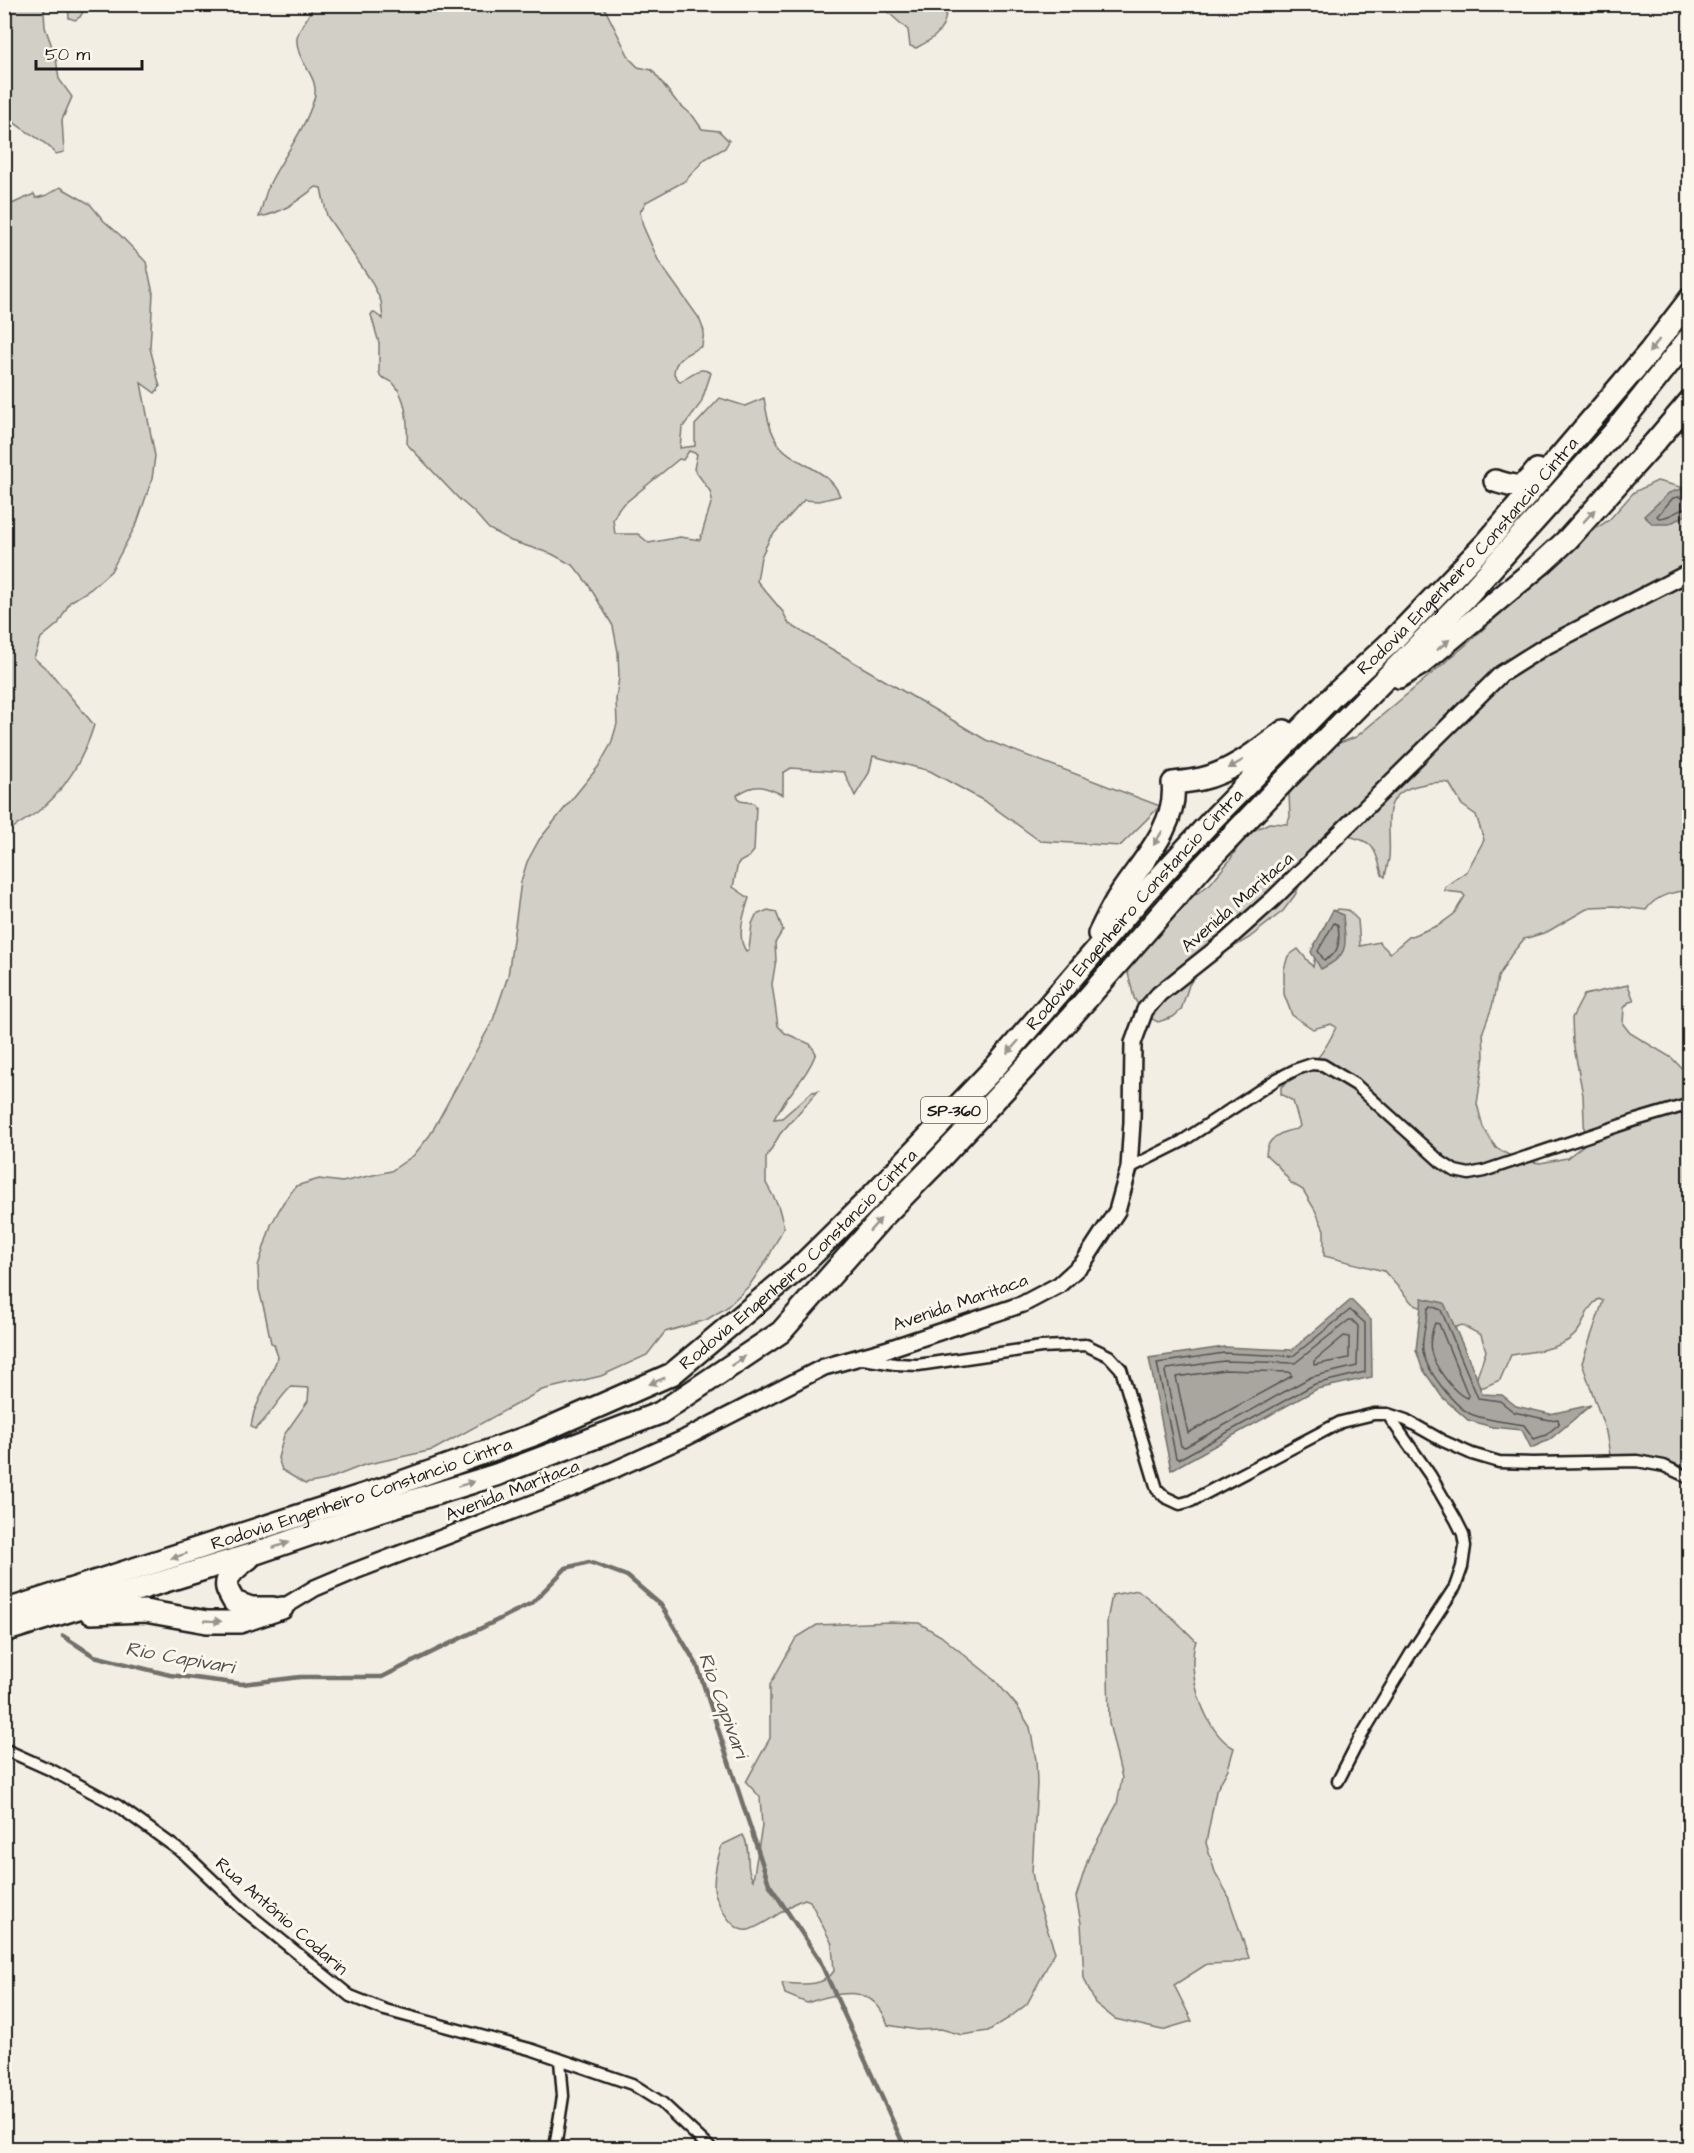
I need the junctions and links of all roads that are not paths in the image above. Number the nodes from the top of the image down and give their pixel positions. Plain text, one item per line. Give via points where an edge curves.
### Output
1 (1689, 299) edge
2 (1689, 337) edge
3 (1689, 402) edge
4 (1570, 445) junction
5 (1486, 542) junction
6 (1689, 572) edge
7 (1376, 687) junction
8 (1335, 694) junction
9 (1080, 970) junction
10 (1689, 1104) edge
11 (1129, 1168) junction
12 (857, 1358) junction
13 (1388, 1414) junction
14 (1689, 1478) edge
15 (256, 1553) junction
16 (282, 1608) junction
17 (4, 1611) edge
18 (50, 1617) junction
19 (4, 1631) edge
20 (4, 1749) edge
21 (1338, 1781) dead end
22 (560, 2060) junction
23 (555, 2148) edge
24 (710, 2148) edge

1 -> 4 highway, Rodovia Engenheiro Constancio Cintra / SP-360
2 - 7 highway, Rodovia Engenheiro Constancio Cintra / SP-360 via 1599,449 1465,598
7 -> 3 highway via 1421,664 1541,564
4 - 5 highway, Rodovia Engenheiro Constancio Cintra / SP-360
4 - 5 highway via 1551,454 1522,486 1495,481 1503,501
5 - 8 highway, Rodovia Engenheiro Constancio Cintra / SP-360 via 1392,641
6 - 11 street, Avenida Maritaca via 1544,647 1501,674 1273,899 1159,994 1145,1010 1133,1043
15 -> 7 highway, Rodovia Engenheiro Constancio Cintra / SP-360 via 496,1474 660,1413 782,1332 879,1221 1050,1041 1203,866
8 - 9 highway, Rodovia Engenheiro Constancio Cintra / SP-360 via 1199,834
8 -> 9 highway via 1223,771 1173,783 1174,795 1166,824 1114,905
9 -> 17 highway, Rodovia Engenheiro Constancio Cintra / SP-360 via 997,1065 864,1204 801,1266 672,1374 533,1435 388,1487
10 - 11 street via 1469,1174 1441,1162 1356,1085 1323,1065 1312,1064 1278,1079 1181,1142
11 - 12 street, Avenida Maritaca via 1117,1211 1083,1263 1059,1285 1023,1304
12 - 13 street via 918,1365 1041,1347 1086,1345 1098,1349 1121,1370 1157,1489 1180,1504 1191,1502 1341,1422
12 - 16 street, Avenida Maritaca via 824,1367 685,1438 578,1486 355,1571
13 - 14 street via 1472,1454 1499,1462 1637,1461 1664,1466
13 - 21 street via 1430,1475 1460,1527 1465,1546 1455,1587 1360,1738
15 - 16 highway via 236,1568 227,1588 234,1602 251,1608
15 - 18 highway, Rodovia Engenheiro Constancio Cintra / SP-360
18 -> 16 highway via 145,1611 207,1622 240,1622
18 - 19 highway, Rodovia Engenheiro Constancio Cintra / SP-360
20 - 22 street, Rua Antônio Codarin via 118,1806 186,1855 244,1910 350,1996 385,2010
22 - 23 street via 563,2096
22 - 24 street, Rua Antônio Codarin via 632,2084 662,2103

